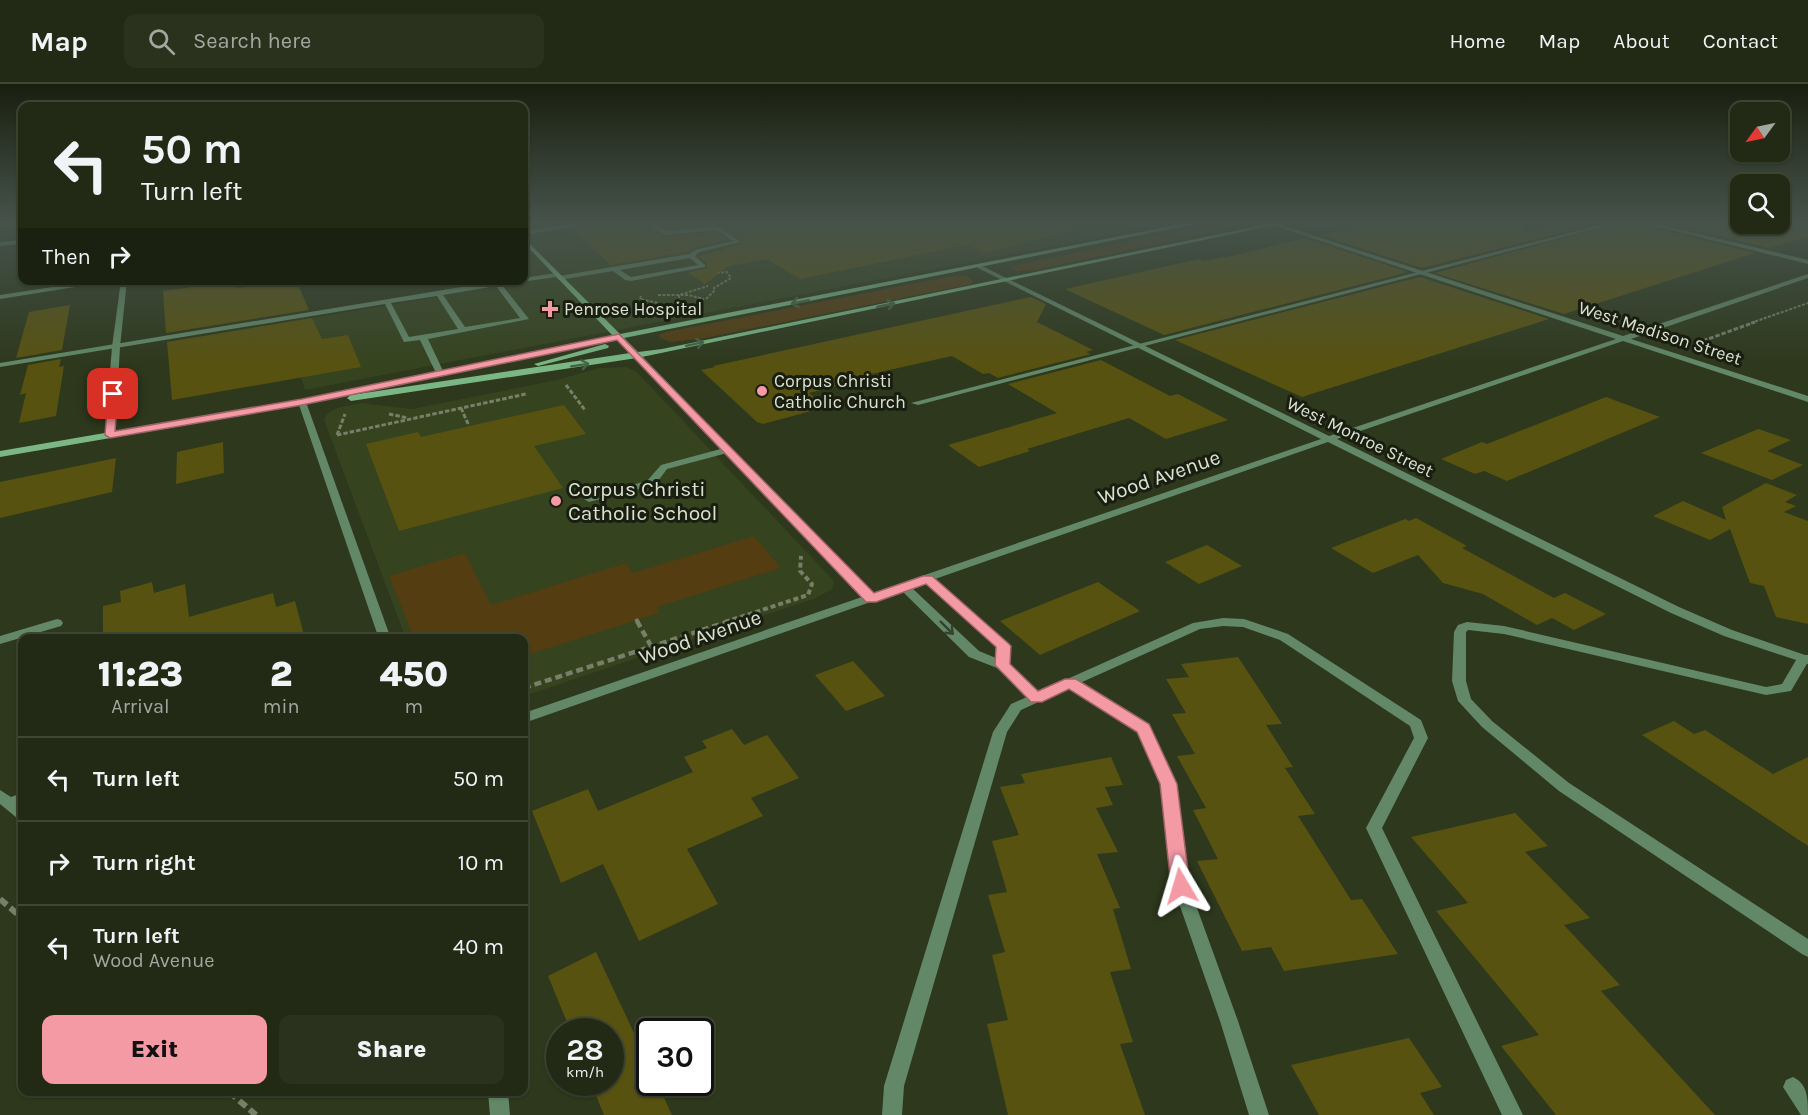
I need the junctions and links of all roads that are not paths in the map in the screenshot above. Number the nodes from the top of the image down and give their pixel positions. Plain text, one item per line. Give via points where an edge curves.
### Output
1 (551, 269) edge
2 (615, 269) joint
3 (687, 269) edge
4 (969, 269) edge
5 (985, 269) edge
6 (1061, 269) edge
7 (1410, 269) edge
8 (1430, 269) edge
9 (1419, 272) junction
10 (558, 276) junction
11 (1808, 276) edge
12 (528, 279) edge
13 (1008, 280) junction
14 (82, 285) edge
15 (123, 285) edge
16 (492, 285) edge
17 (499, 285) edge
18 (439, 294) junction
19 (0, 297) edge
20 (387, 302) junction
21 (463, 330) junction
22 (619, 337) junction
23 (423, 338) junction
24 (1623, 339) junction
25 (1138, 346) junction
26 (116, 347) junction
27 (637, 356) junction
28 (0, 365) edge
29 (440, 373) junction
30 (439, 386) junction
31 (1808, 399) edge
32 (302, 402) junction
33 (915, 403) dead end
34 (110, 435) junction
35 (1327, 439) junction
36 (728, 450) junction
37 (0, 454) edge
38 (589, 500) dead end
39 (928, 579) junction
40 (905, 587) junction
41 (871, 599) junction
42 (57, 623) dead end
43 (20, 634) edge
44 (383, 634) edge
45 (18, 635) edge
46 (0, 640) edge
47 (1806, 659) edge
48 (1002, 665) junction
49 (1070, 683) junction
50 (1036, 698) junction
51 (528, 717) edge
52 (1808, 950) edge
53 (1793, 1087) dead end
54 (498, 1096) edge
55 (1808, 1108) edge
56 (500, 1115) edge
57 (892, 1115) edge
58 (1259, 1115) edge
59 (1513, 1115) edge

1 - 10 main road
2 - 3 street via 627,279
2 - 10 street
4 -> 22 main road
5 - 13 street, West Monroe Street
6 - 13 main road
7 - 9 street, West Madison Street
8 - 9 street
9 - 24 street, West Madison Street
9 - 25 street
10 - 12 street
10 - 22 main road
11 - 24 street, Wood Avenue
13 - 25 street, West Monroe Street
27 -> 13 main road
14 - 19 street
15 - 26 street
16 - 18 street
17 - 21 street via 525,319
18 - 20 street
18 - 21 street
20 - 23 street via 407,340
20 - 26 street
21 - 23 street
22 - 27 main road
22 - 29 main road
22 - 30 main road via 584,353
23 - 29 street
24 - 31 street, West Madison Street
24 - 35 street, Wood Avenue
25 - 33 street
25 - 35 street, West Monroe Street
26 - 28 street
26 - 34 street
30 -> 27 main road
27 - 36 street
29 - 32 main road
30 - 32 main road
32 - 34 main road
32 - 44 street
34 - 37 main road
35 - 39 street, Wood Avenue
35 - 47 street, West Monroe Street via 1675,610
36 - 38 street via 664,467 651,483
36 - 41 street
39 - 40 street, Wood Avenue
39 - 48 street via 1003,646
40 - 41 street, Wood Avenue
40 -> 48 street via 974,654
41 - 51 street, Wood Avenue
42 - 43 street
45 - 46 street
47 - 52 street via 1786,688 1766,691 1504,630 1467,626 1460,632 1459,681 1465,701 1487,724 1564,787
48 - 50 street
49 - 50 street
49 - 58 street via 1143,728 1157,756 1168,784 1181,886
49 - 59 street via 1197,626 1244,623 1284,637 1416,723 1421,738 1374,828
50 - 57 street via 1016,707 1000,732 894,1086
53 - 55 street
54 - 56 street

